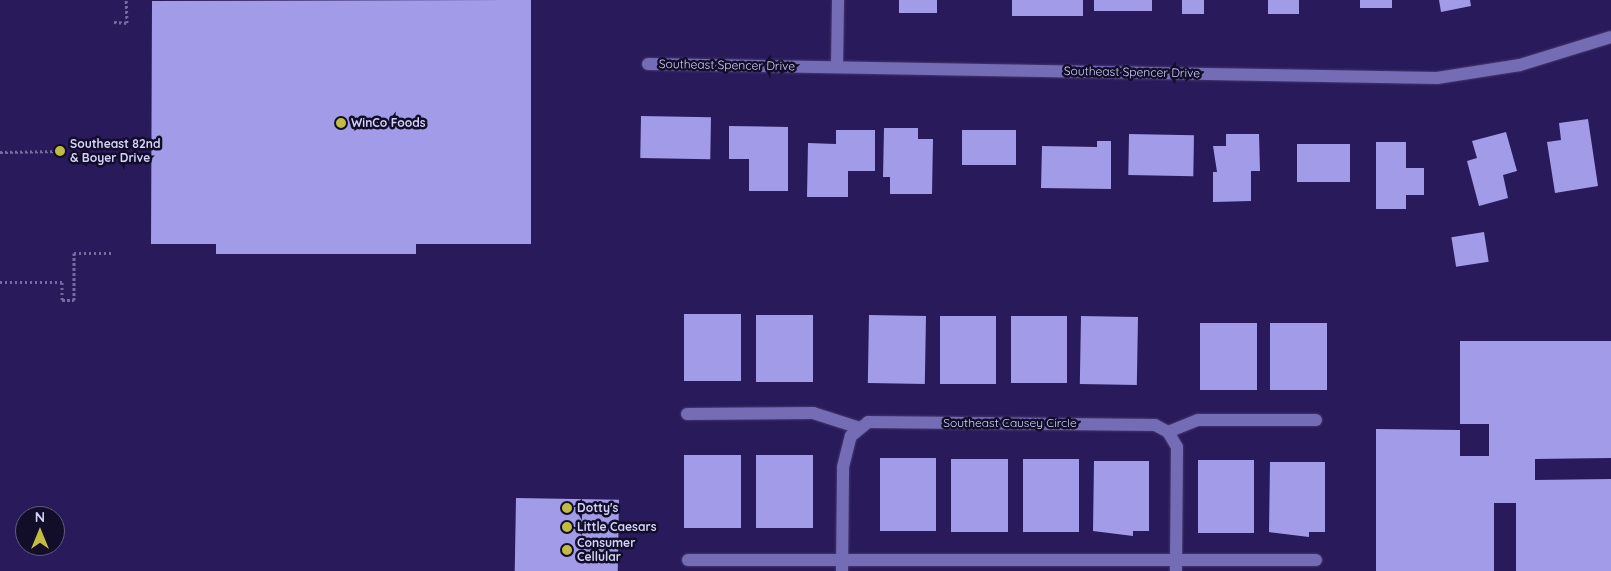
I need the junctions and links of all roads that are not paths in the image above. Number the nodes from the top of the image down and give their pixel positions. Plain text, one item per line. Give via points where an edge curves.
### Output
1 (838, 0) edge
2 (1611, 37) edge
3 (648, 64) dead end
4 (837, 66) junction
5 (687, 414) dead end
6 (1316, 420) dead end
7 (857, 427) junction
8 (1168, 432) junction
9 (688, 560) dead end
10 (1316, 560) dead end
11 (1176, 565) edge
12 (842, 566) edge

1 - 4 street
2 - 4 street, Southeast Spencer Drive via 1520,65 1437,78
3 - 4 street, Southeast Spencer Drive
5 - 7 street via 813,413
6 - 8 street via 1198,420
7 - 8 street, Southeast Causey Circle via 868,422 1142,423
7 - 12 street via 843,467
8 - 11 street via 1177,447
9 - 12 street
10 - 11 street
11 - 12 street

